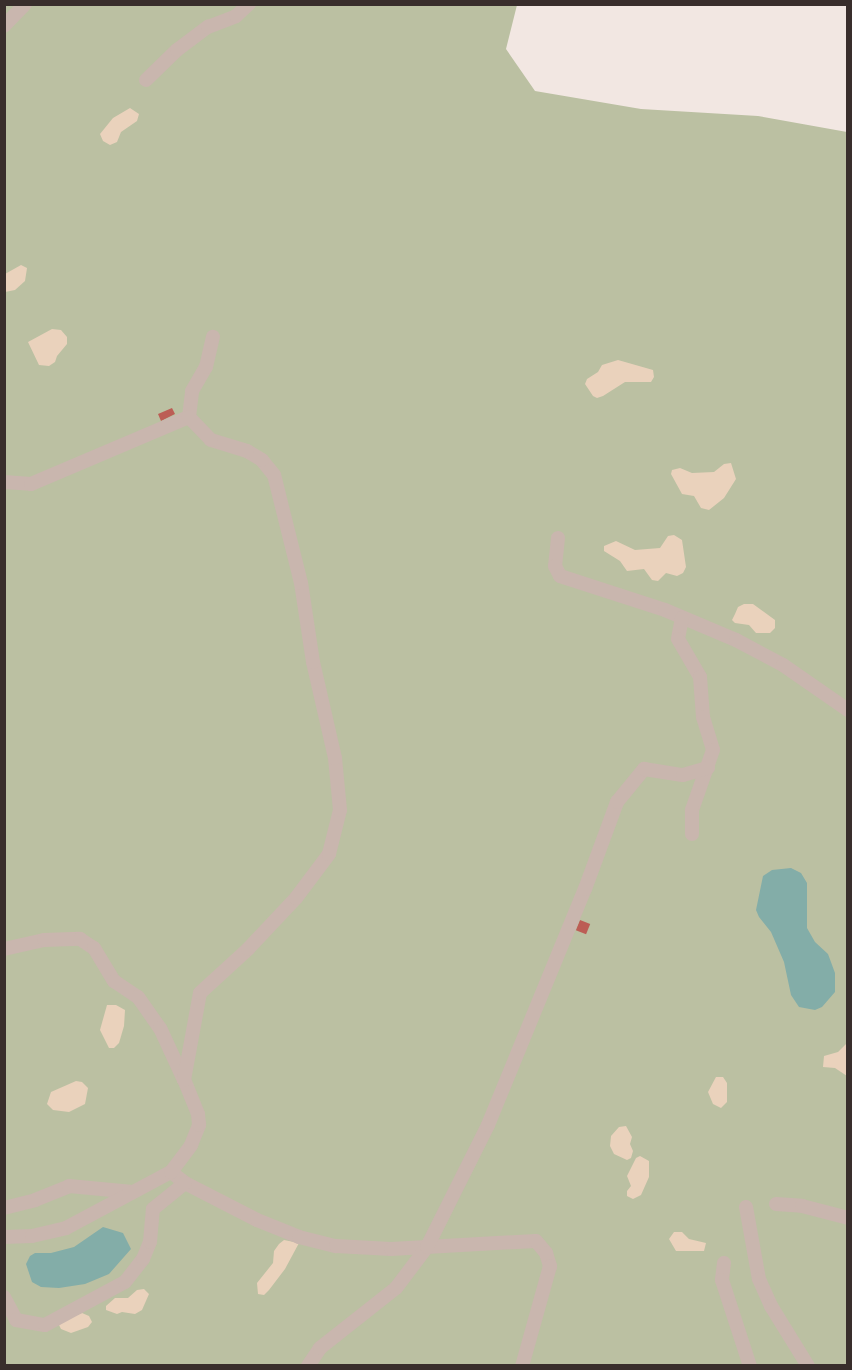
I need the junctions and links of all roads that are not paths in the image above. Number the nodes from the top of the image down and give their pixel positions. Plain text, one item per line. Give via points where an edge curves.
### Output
1 (25, 4) edge
2 (249, 4) edge
3 (4, 26) edge
4 (146, 80) dead end
5 (213, 337) dead end
6 (189, 417) junction
7 (4, 482) edge
8 (558, 538) dead end
9 (682, 618) junction
10 (848, 710) edge
11 (708, 768) junction
12 (692, 834) dead end
13 (4, 949) edge
14 (184, 1080) junction
15 (171, 1172) junction
16 (185, 1183) junction
17 (135, 1192) junction
18 (776, 1204) dead end
19 (746, 1207) dead end
20 (4, 1208) edge
21 (848, 1218) edge
22 (4, 1237) edge
23 (427, 1247) junction
24 (724, 1263) dead end
25 (4, 1297) edge
26 (308, 1365) edge
27 (522, 1365) edge
28 (750, 1365) edge
29 (808, 1365) edge

1 - 3 lane
2 - 4 lane via 236,16 208,27
5 - 6 lane via 206,367 192,391
6 - 7 lane via 31,484
6 - 14 lane via 211,440 247,451 262,460 274,475 301,583 335,758 340,810 329,855 296,898 200,993
8 - 9 lane via 555,566 560,576
9 - 10 lane via 783,665
9 - 11 lane via 678,639 699,677 703,717 713,750
11 - 12 lane via 692,810
11 - 23 lane via 683,776 644,769 617,802 488,1125
13 - 14 lane via 44,940 80,939 94,948 114,981 138,997 160,1028
14 - 15 lane via 199,1125 191,1145
15 - 16 lane
15 - 17 lane
16 - 23 lane via 299,1237 336,1246
16 - 25 lane via 153,1209 146,1250 125,1282 45,1325 16,1320
17 - 20 lane via 69,1186
17 - 22 lane via 66,1228 32,1236
18 - 21 lane
19 - 29 lane via 759,1279
23 - 26 lane via 396,1288 320,1348
23 - 27 lane via 536,1241 546,1253 550,1266
24 - 28 lane via 722,1280

